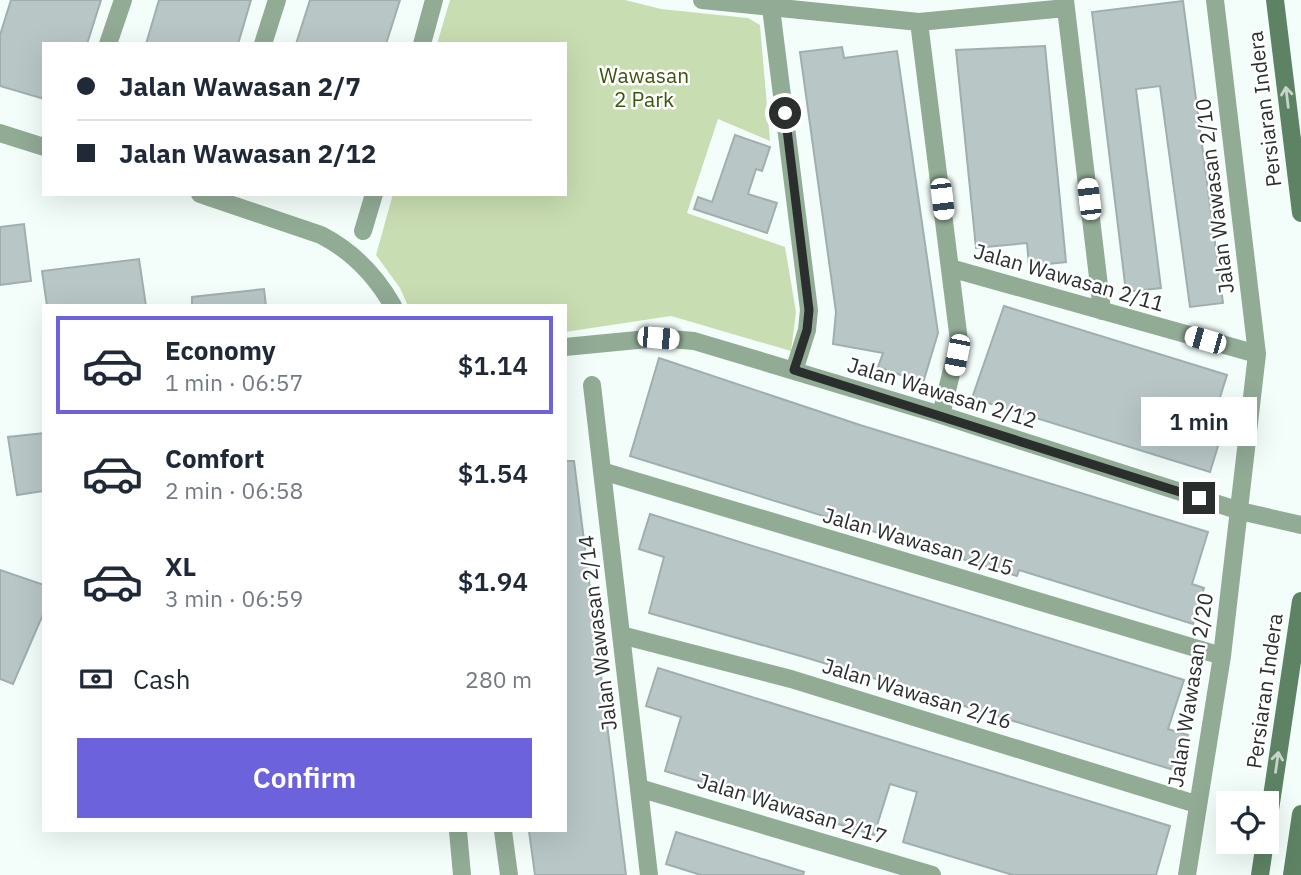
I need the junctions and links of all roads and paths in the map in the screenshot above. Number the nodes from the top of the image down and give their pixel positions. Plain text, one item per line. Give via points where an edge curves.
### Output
1 (122, 0) edge
2 (277, 0) edge
3 (434, 0) edge
4 (702, 0) edge
5 (1215, 0) edge
6 (1275, 0) edge
7 (1065, 4) edge
8 (771, 8) junction
9 (919, 22) junction
10 (109, 42) edge
11 (265, 42) edge
12 (423, 42) edge
13 (0, 133) edge
14 (42, 146) edge
15 (211, 196) edge
16 (373, 196) edge
17 (1301, 213) edge
18 (363, 231) dead end
19 (950, 268) junction
20 (392, 304) edge
21 (1102, 311) junction
22 (567, 347) edge
23 (1257, 354) junction
24 (794, 370) junction
25 (592, 385) dead end
26 (940, 415) junction
27 (602, 471) junction
28 (1240, 511) junction
29 (1301, 525) edge
30 (1301, 601) edge
31 (621, 635) junction
32 (1222, 656) junction
33 (639, 788) junction
34 (1273, 791) edge
35 (1196, 804) junction
36 (1301, 814) edge
37 (458, 832) edge
38 (503, 832) edge
39 (1263, 854) edge
40 (462, 875) edge
41 (509, 875) edge
42 (649, 875) edge
43 (932, 875) edge
44 (1187, 875) edge
45 (1260, 875) edge
46 (1292, 875) edge

1 - 10 street
2 - 11 street
3 - 12 street
4 - 8 street
5 - 23 street, Jalan Wawasan 2/10
17 -> 6 main road, Persiaran Indera
7 - 9 street
7 - 21 street
8 - 9 street
8 - 24 street via 809,310
9 - 19 street
13 - 14 street
15 - 20 street via 340,245 373,277
16 - 18 street
19 - 21 street, Jalan Wawasan 2/11
19 - 26 street via 959,341
21 - 23 street, Jalan Wawasan 2/11
22 - 24 street, Jalan Wawasan 2/12 via 658,338 694,341
23 - 28 street, Jalan Wawasan 2/10
24 - 26 street, Jalan Wawasan 2/12
25 - 27 street, Jalan Wawasan 2/14
26 - 28 street, Jalan Wawasan 2/12
27 - 31 street, Jalan Wawasan 2/14
27 - 32 street, Jalan Wawasan 2/15
28 - 29 street, Jalan Wawasan 2/12
28 - 32 street, Jalan Wawasan 2/20
34 -> 30 main road, Persiaran Indera
31 - 33 street, Jalan Wawasan 2/14
31 - 35 street, Jalan Wawasan 2/16 via 791,679
32 - 35 street, Jalan Wawasan 2/20
33 - 42 street, Jalan Wawasan 2/14
33 - 43 street, Jalan Wawasan 2/17
35 - 44 street, Jalan Wawasan 2/20
36 - 46 main road
37 - 40 street
38 - 41 street
39 - 45 main road

